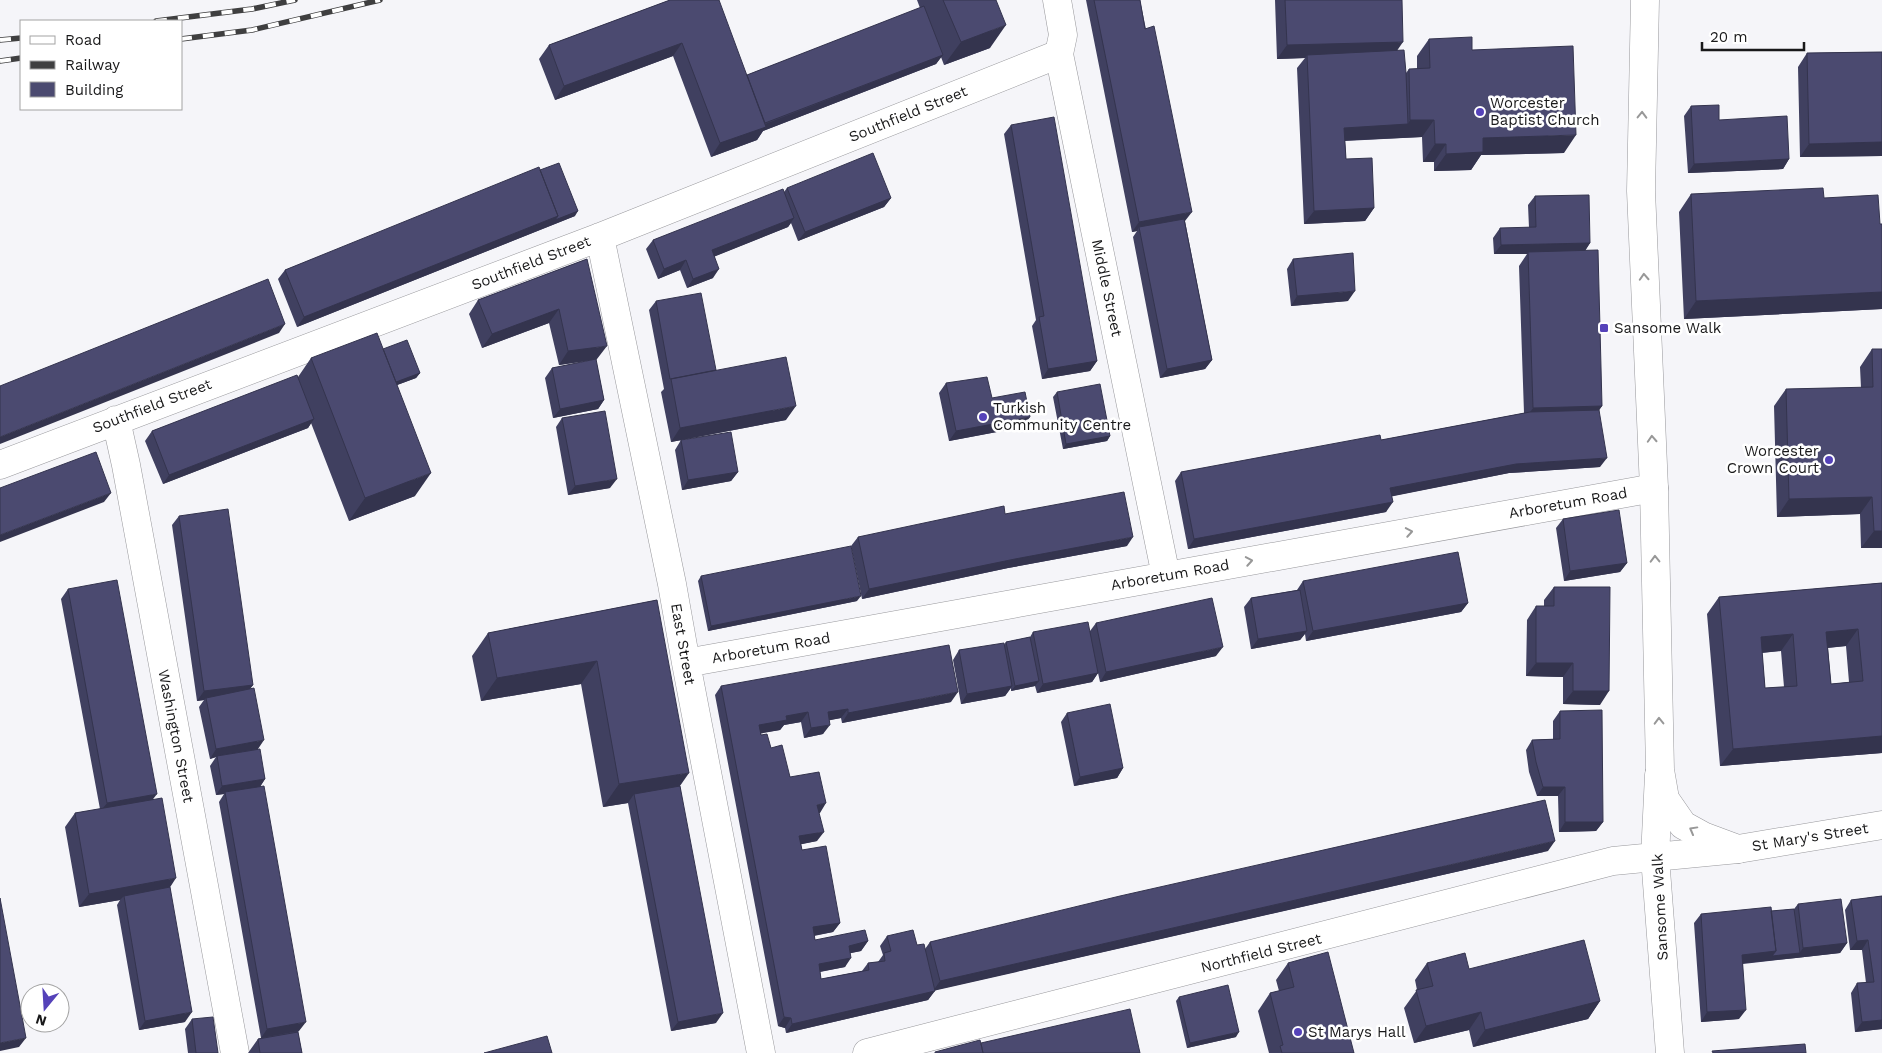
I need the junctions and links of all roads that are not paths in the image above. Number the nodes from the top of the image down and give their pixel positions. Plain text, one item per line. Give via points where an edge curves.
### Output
1 (1057, 0) edge
2 (1645, 0) edge
3 (1059, 54) junction
4 (600, 237) junction
5 (116, 420) junction
6 (0, 465) edge
7 (1654, 488) junction
8 (1166, 576) junction
9 (686, 663) junction
10 (1660, 766) junction
11 (1882, 825) edge
12 (1738, 848) junction
13 (1655, 857) junction
14 (235, 1053) edge
15 (761, 1053) edge
16 (867, 1053) edge
17 (1670, 1053) edge

1 - 3 street, Middle Street via 1064,35
7 -> 2 street, Sansome Walk via 1641,191
3 - 4 street, Southfield Street
3 - 8 street, Middle Street
4 - 5 street, Southfield Street
4 - 9 street, East Street
5 - 6 street, Southfield Street
5 - 14 street, Washington Street
8 -> 7 street, Arboretum Road
10 -> 7 street, Sansome Walk
8 - 9 street, Arboretum Road
9 - 15 street, East Street
12 -> 10 street via 1683,825 1665,799
10 - 13 street, Sansome Walk
11 - 12 street, St Mary's Street
12 - 13 street, St Mary's Street
13 - 16 street, Northfield Street via 1614,861
13 - 17 street, Sansome Walk

